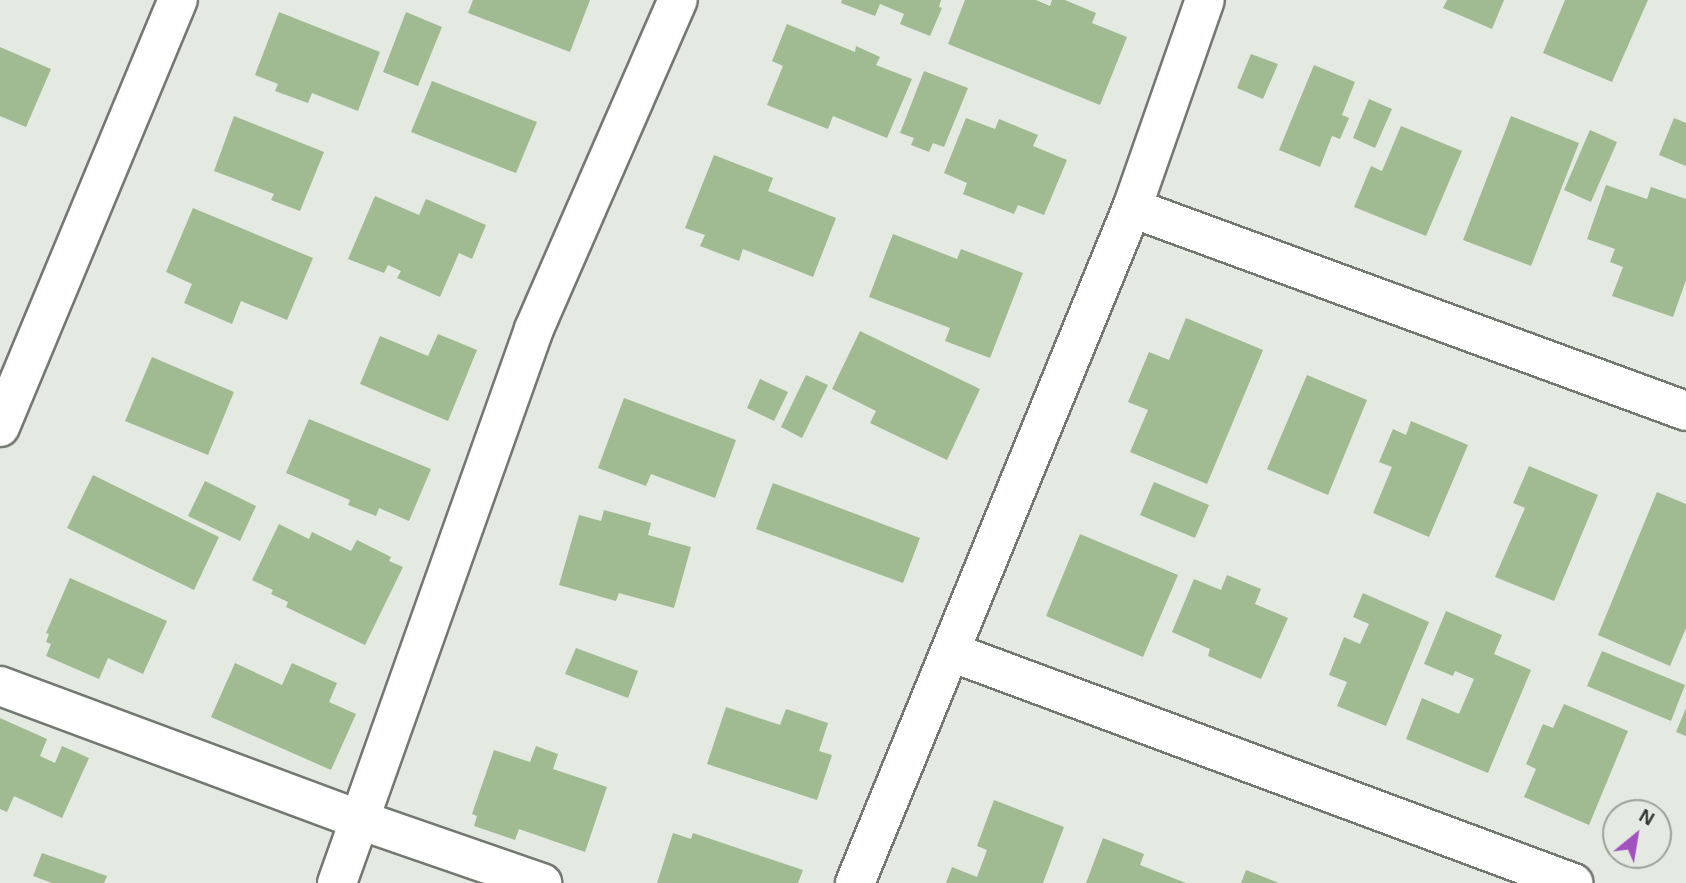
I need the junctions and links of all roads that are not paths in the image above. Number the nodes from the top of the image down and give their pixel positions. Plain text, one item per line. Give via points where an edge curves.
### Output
1 (178, 0) edge
2 (678, 0) edge
3 (1205, 0) edge
4 (1132, 208) junction
5 (1686, 411) edge
6 (0, 427) edge
7 (951, 652) junction
8 (0, 686) edge
9 (360, 820) junction
10 (337, 883) edge
11 (542, 883) edge
12 (855, 883) edge
13 (1573, 883) edge

1 - 6 street
2 - 9 street via 534,329
3 - 4 street
4 - 5 street
4 - 7 street
7 - 12 street
7 - 13 street
8 - 9 street
9 - 10 street
9 - 11 street

